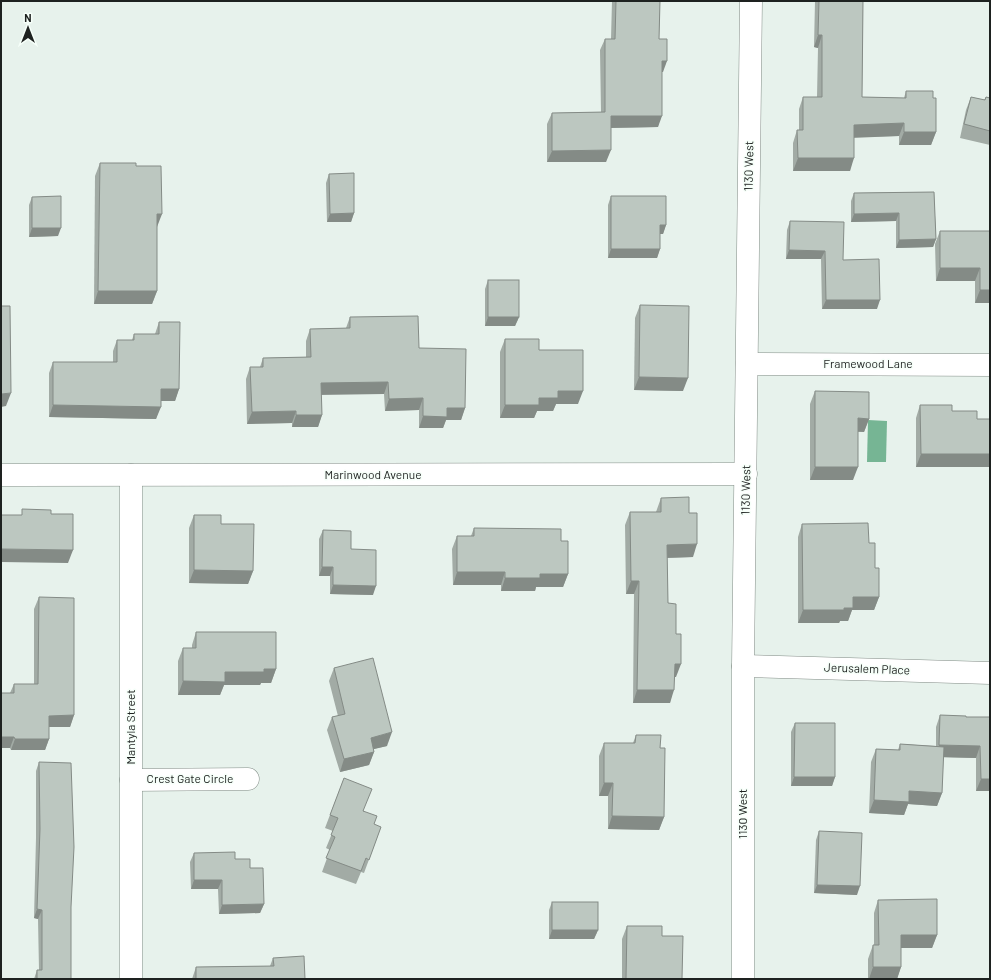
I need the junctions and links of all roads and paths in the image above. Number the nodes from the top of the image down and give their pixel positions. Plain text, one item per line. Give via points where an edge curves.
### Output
1 (750, 1) edge
2 (747, 364) junction
3 (990, 365) edge
4 (746, 474) junction
5 (1, 475) edge
6 (131, 475) junction
7 (743, 666) junction
8 (990, 673) edge
9 (248, 779) dead end
10 (131, 780) junction
11 (131, 979) edge
12 (743, 979) edge

1 - 2 street, 1130 West
2 - 3 street, Framewood Lane
2 - 4 street, 1130 West
4 - 6 street, Marinwood Avenue
4 - 7 street, 1130 West
5 - 6 street, Marinwood Avenue
6 - 10 street, Mantyla Street
7 - 8 street, Jerusalem Place
7 - 12 street, 1130 West
9 - 10 street, Crest Gate Circle
10 - 11 street, Mantyla Street

